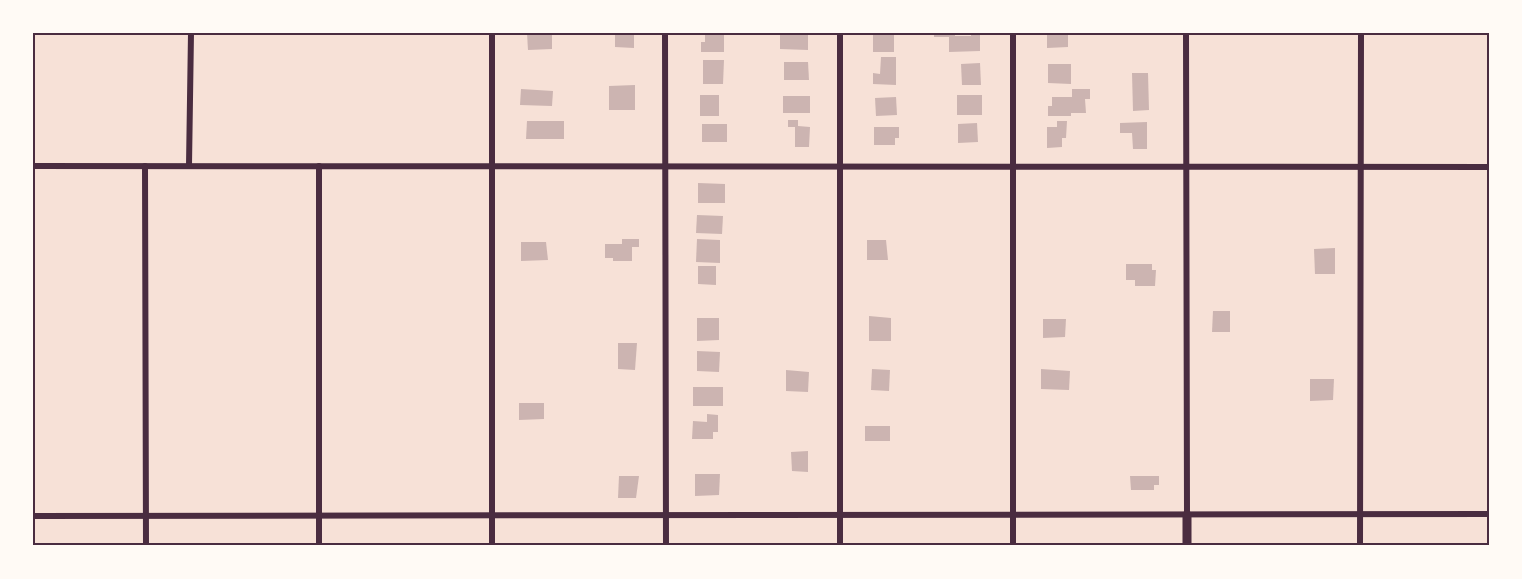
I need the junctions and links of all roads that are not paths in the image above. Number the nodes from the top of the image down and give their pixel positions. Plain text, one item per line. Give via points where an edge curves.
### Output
1 (191, 33) edge
2 (492, 33) edge
3 (665, 33) edge
4 (840, 33) edge
5 (1013, 33) edge
6 (1186, 33) edge
7 (1361, 33) edge
8 (189, 165) junction
9 (665, 165) junction
10 (33, 166) edge
11 (145, 166) junction
12 (319, 166) junction
13 (492, 166) junction
14 (840, 166) junction
15 (1014, 167) junction
16 (1186, 167) junction
17 (1361, 167) junction
18 (1489, 167) edge
19 (1360, 514) junction
20 (1489, 514) edge
21 (319, 515) junction
22 (839, 515) junction
23 (1013, 515) junction
24 (1187, 515) junction
25 (33, 516) edge
26 (146, 516) junction
27 (492, 516) junction
28 (666, 516) junction
29 (146, 546) edge
30 (319, 546) edge
31 (492, 546) edge
32 (666, 546) edge
33 (840, 546) edge
34 (1013, 546) edge
35 (1187, 546) edge
36 (1360, 546) edge

1 - 8 street
2 - 13 street
3 - 9 street
4 - 14 street
5 - 15 street
6 - 16 street
7 - 17 street
8 - 11 street
8 - 12 street
9 - 13 street
9 - 14 street
9 - 28 street
10 - 11 street
11 - 26 street
12 - 13 street
12 - 21 street
13 - 27 street
14 - 15 street
14 - 22 street
15 - 16 street
15 - 23 street
16 - 17 street
16 - 24 street
17 - 18 street
17 - 19 street
19 - 20 street
19 - 24 street
19 - 36 street
21 - 26 street
21 - 27 street
21 - 30 street
22 - 23 street
22 - 28 street
22 - 33 street
23 - 24 street
23 - 34 street
24 - 35 street
25 - 26 street
26 - 29 street
27 - 28 street
27 - 31 street
28 - 32 street

